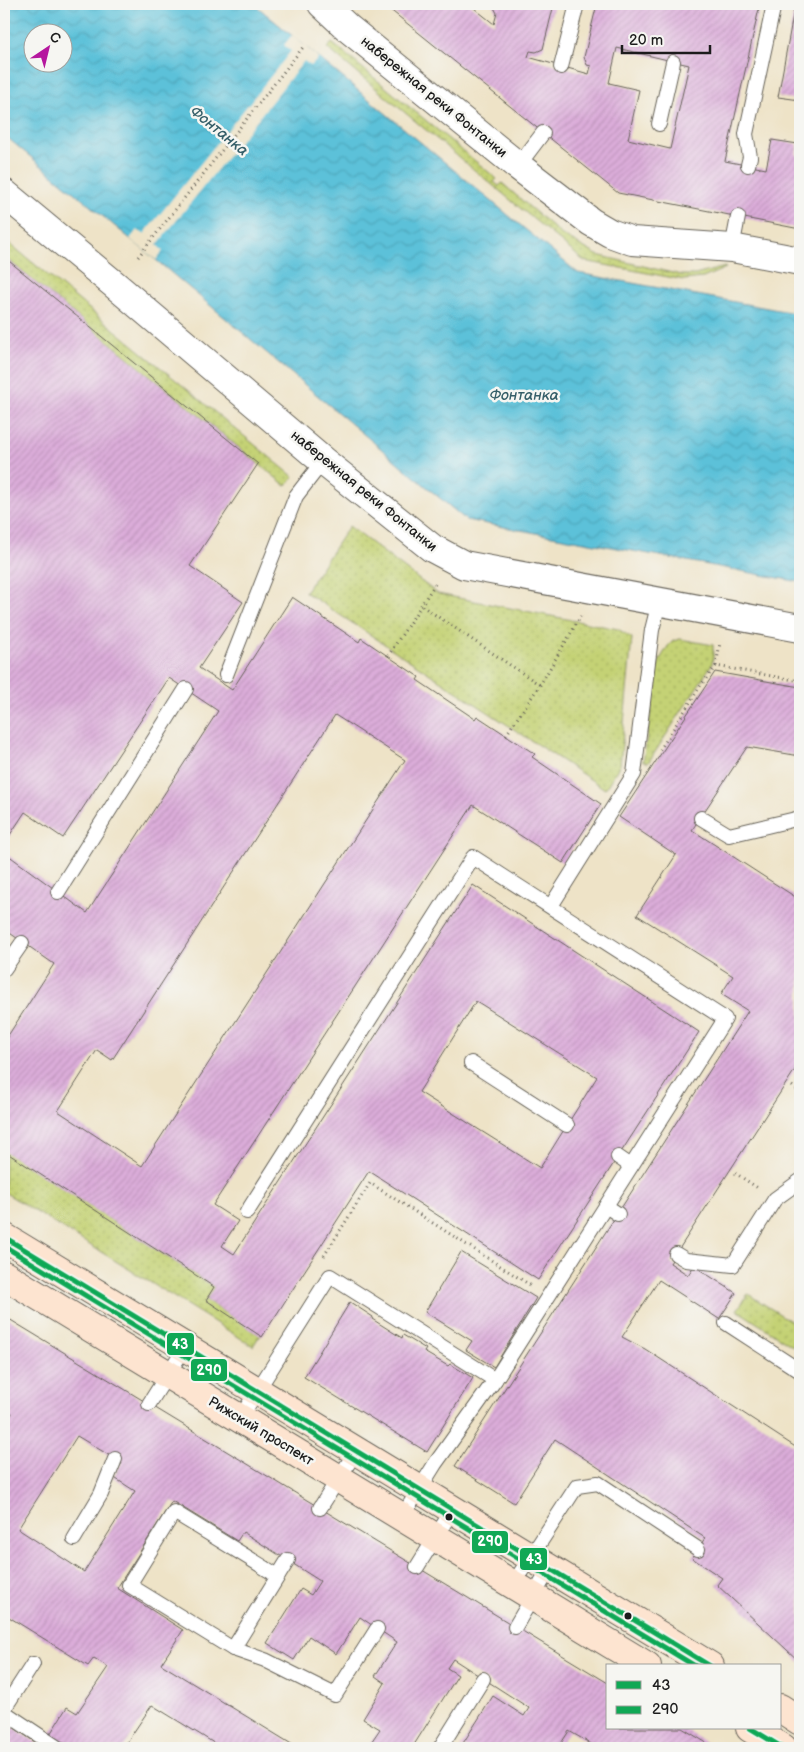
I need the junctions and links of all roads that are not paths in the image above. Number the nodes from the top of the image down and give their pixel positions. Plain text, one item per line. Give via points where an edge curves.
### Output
1 (322, 4) edge
2 (577, 4) edge
3 (774, 4) edge
4 (673, 62) dead end
5 (561, 67) dead end
6 (659, 124) dead end
7 (543, 133) dead end
8 (748, 165) dead end
9 (518, 166) junction
10 (4, 193) edge
11 (738, 217) dead end
12 (732, 248) junction
13 (800, 261) edge
14 (324, 461) junction
15 (659, 602) junction
16 (800, 628) edge
17 (226, 675) dead end
18 (186, 689) dead end
19 (701, 818) dead end
20 (800, 818) edge
21 (58, 892) dead end
22 (551, 906) junction
23 (22, 943) dead end
24 (4, 969) edge
25 (470, 1063) dead end
26 (567, 1124) dead end
27 (618, 1157) dead end
28 (631, 1166) junction
29 (800, 1181) edge
30 (247, 1212) dead end
31 (4, 1237) edge
32 (676, 1254) dead end
33 (4, 1275) edge
34 (726, 1323) dead end
35 (185, 1347) junction
36 (800, 1371) edge
37 (168, 1374) junction
38 (495, 1380) junction
39 (258, 1391) junction
40 (149, 1404) dead end
41 (240, 1418) junction
42 (356, 1450) junction
43 (115, 1459) dead end
44 (339, 1478) junction
45 (419, 1489) junction
46 (320, 1508) dead end
47 (453, 1509) junction
48 (402, 1517) junction
49 (435, 1537) junction
50 (74, 1539) dead end
51 (698, 1550) dead end
52 (288, 1560) dead end
53 (540, 1563) junction
54 (417, 1567) dead end
55 (278, 1576) junction
56 (523, 1590) junction
57 (514, 1626) dead end
58 (377, 1629) dead end
59 (233, 1650) junction
60 (682, 1659) edge
61 (33, 1664) dead end
62 (644, 1664) edge
63 (702, 1664) edge
64 (483, 1679) dead end
65 (782, 1709) edge
66 (4, 1711) edge
67 (800, 1721) edge
68 (753, 1730) edge
69 (58, 1748) edge
70 (440, 1748) edge
71 (783, 1748) edge

1 - 9 street, набережная реки Фонтанки
2 - 5 lane
3 - 8 lane via 746,134 750,157
4 - 6 lane
7 - 9 lane
9 - 12 street, набережная реки Фонтанки via 610,233 632,241
10 - 14 street, набережная реки Фонтанки
11 - 12 lane
12 - 13 street, набережная реки Фонтанки
14 - 15 street, набережная реки Фонтанки via 432,548 464,565
14 - 17 lane via 296,496
15 - 16 street, набережная реки Фонтанки
15 - 22 lane via 652,630 639,777
18 - 21 lane
19 - 20 lane via 729,835
22 - 28 lane via 725,1019
22 - 30 lane via 473,857
23 - 24 lane
25 - 26 lane
27 - 28 lane
28 - 38 lane via 612,1210 548,1296
29 - 32 lane via 775,1199 733,1265 686,1260
31 - 35 main road
33 - 37 main road, Рижский проспект
34 - 36 lane
35 - 37 lane
35 - 39 main road
37 - 40 lane
37 - 41 main road, Рижский проспект
38 - 39 lane via 330,1276
38 - 45 lane
39 - 41 lane
39 - 42 main road
41 - 44 main road, Рижский проспект
42 - 44 lane
42 - 45 main road
43 - 50 lane via 101,1494
44 - 46 lane
44 - 48 main road, Рижский проспект
45 - 47 main road
45 - 48 lane
47 - 49 lane
47 - 53 main road
48 - 49 main road, Рижский проспект
49 - 54 lane
49 - 56 main road, Рижский проспект
51 - 53 lane via 598,1484 577,1486
52 - 55 lane
53 - 56 lane
53 - 56 lane
53 - 60 main road
55 - 59 lane
55 - 59 lane via 174,1512 129,1585
56 - 57 lane
56 - 62 main road, Рижский проспект
58 - 59 lane via 335,1695 265,1660
60 - 63 main road
61 - 66 lane
64 - 70 lane
65 - 67 main road
66 - 69 lane
68 - 71 main road

